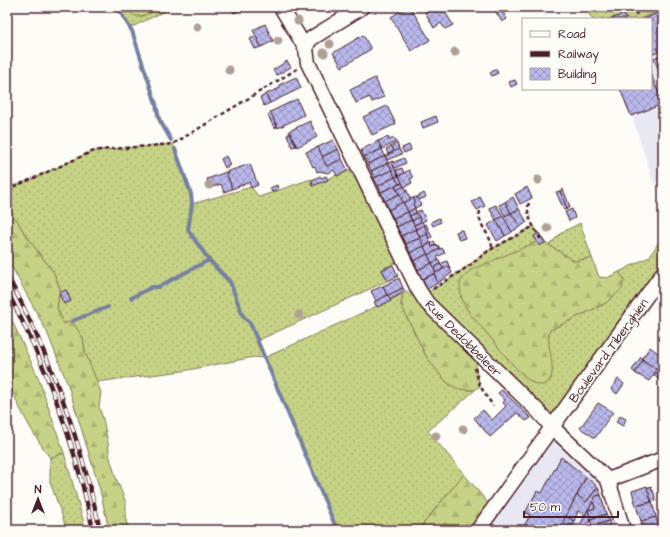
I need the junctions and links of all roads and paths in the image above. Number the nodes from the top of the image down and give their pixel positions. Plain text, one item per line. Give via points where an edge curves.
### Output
1 (281, 7) edge
2 (362, 7) edge
3 (637, 7) edge
4 (636, 15) dead end
5 (307, 56) junction
6 (7, 186) edge
7 (529, 203) dead end
8 (480, 211) dead end
9 (534, 226) junction
10 (541, 240) dead end
11 (492, 248) junction
12 (663, 273) edge
13 (422, 295) junction
14 (476, 351) junction
15 (493, 406) dead end
16 (552, 427) junction
17 (663, 459) edge
18 (608, 480) junction
19 (478, 530) edge
20 (623, 530) edge

1 - 5 street, Rue Dedobbeleer
2 - 5 street via 312,38 308,42
3 - 4 path
5 - 6 path via 173,144 95,151 13,187
5 - 13 street, Rue Dedobbeleer via 414,283
7 - 9 path via 528,213
8 - 11 path via 480,219
9 - 10 path
9 - 11 path
11 - 13 path via 447,281
12 - 16 street, Boulevard Tiberghien
13 - 14 street, Rue Dedobbeleer
14 - 15 path via 476,371 480,386
14 - 16 street, Rue Dedobbeleer
16 - 18 street, Rue Dedobbeleer
16 - 19 street, Boulevard Tiberghien
17 - 18 street
18 - 20 street, Rue Dedobbeleer

